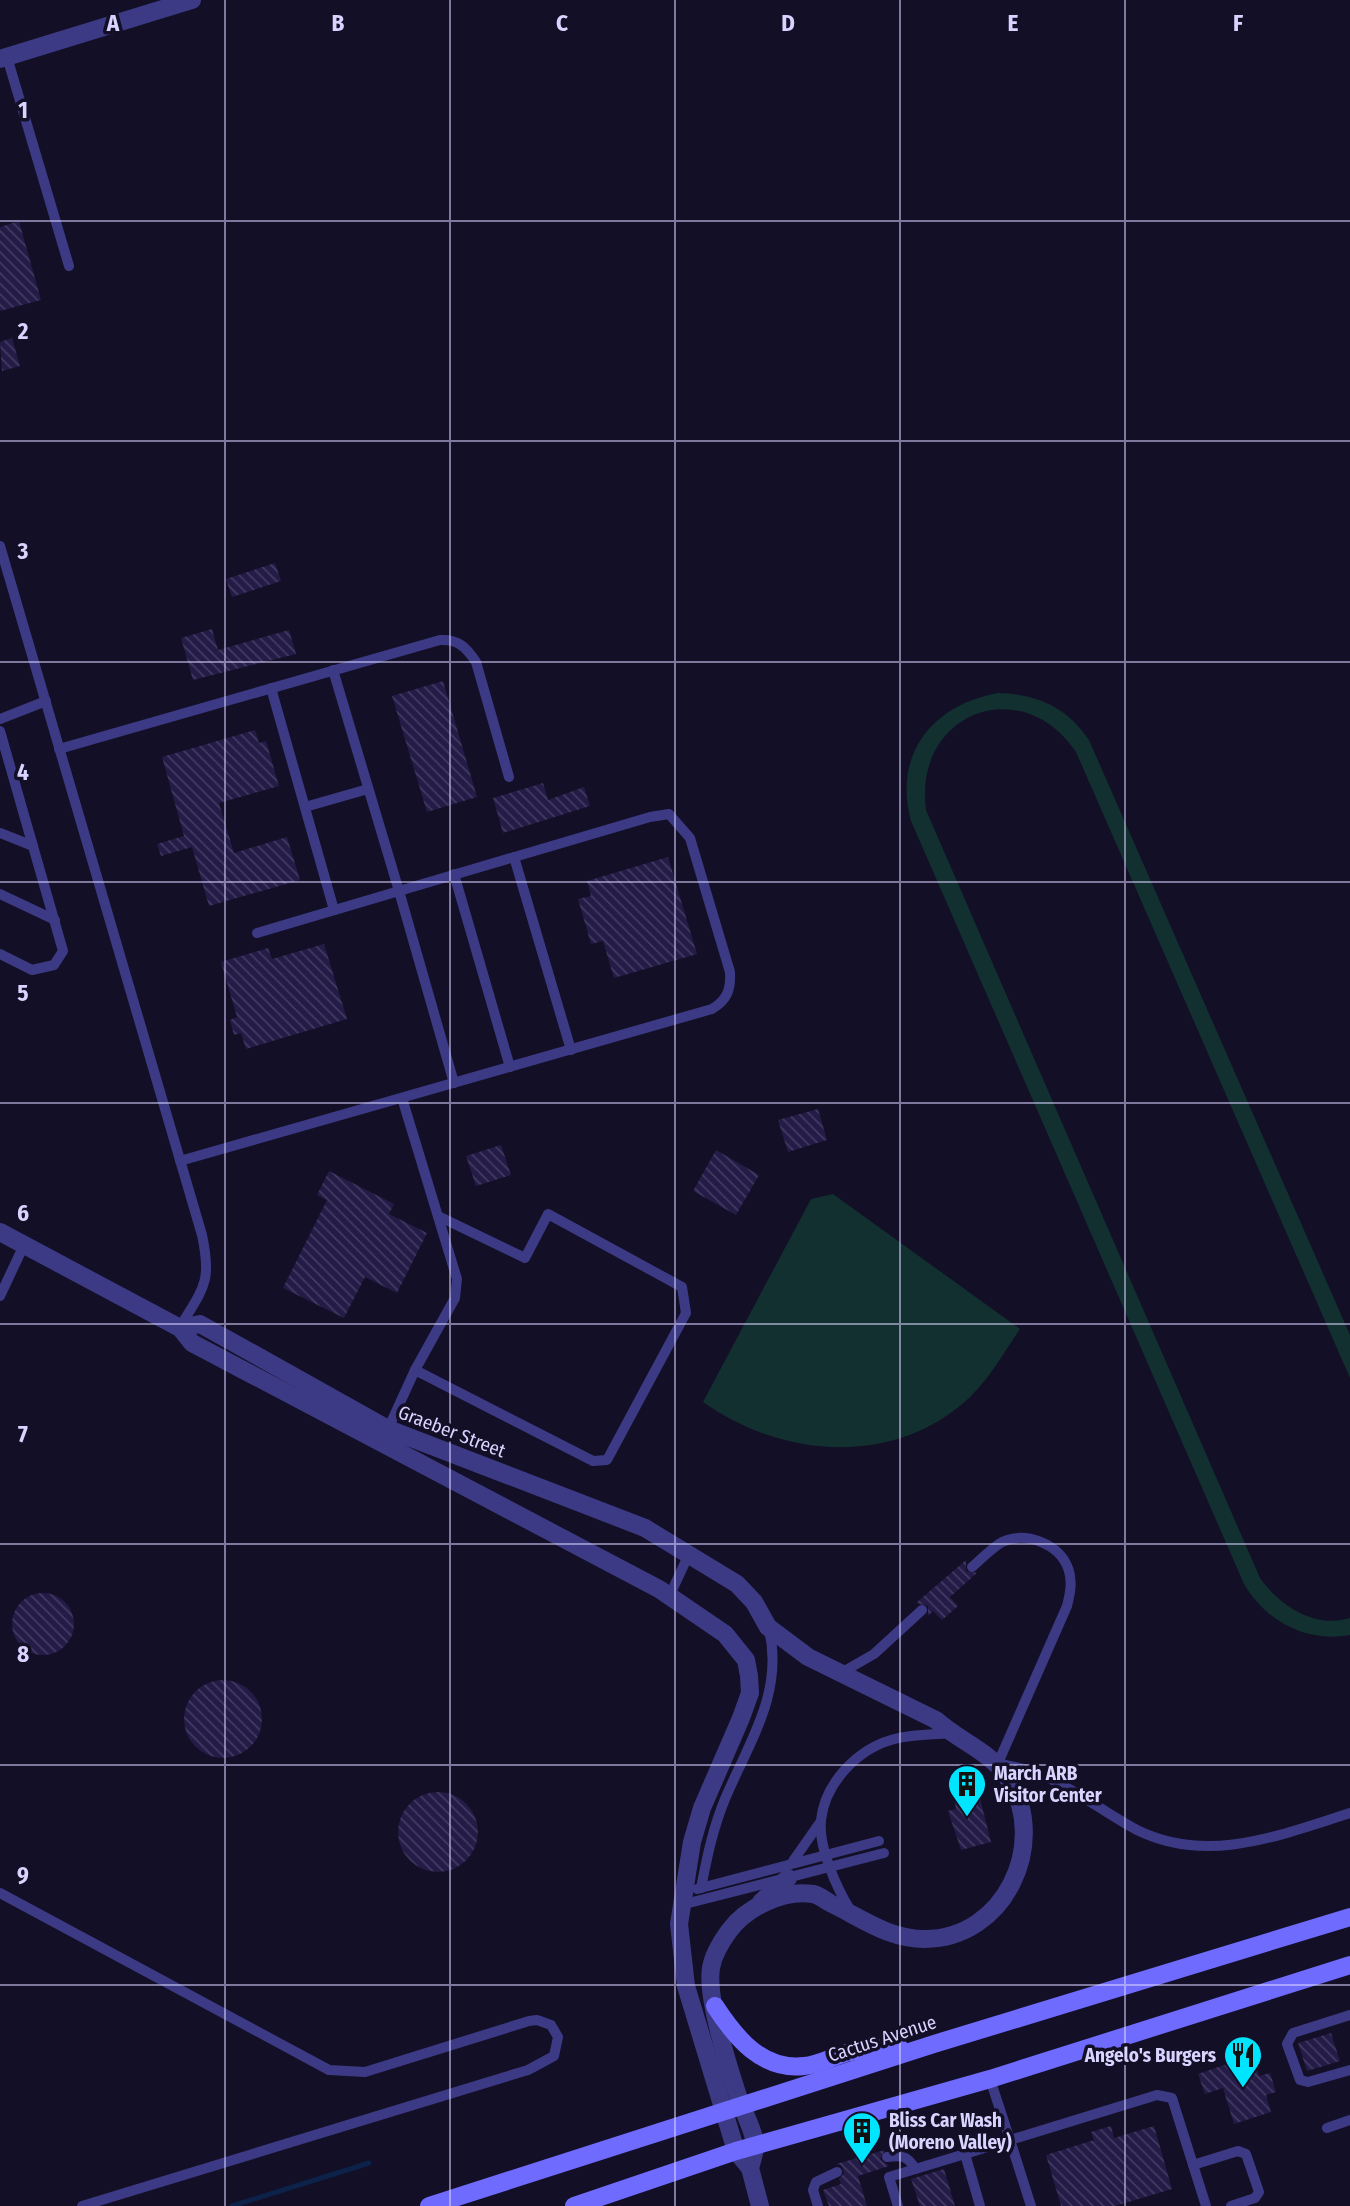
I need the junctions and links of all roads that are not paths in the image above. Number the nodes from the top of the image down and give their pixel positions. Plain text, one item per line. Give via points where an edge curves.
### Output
1 (192, 0) edge
2 (4, 58) edge
3 (69, 266) dead end
4 (0, 546) edge
5 (333, 670) junction
6 (271, 688) junction
7 (46, 701) junction
8 (0, 719) edge
9 (0, 731) edge
10 (60, 749) junction
11 (509, 776) dead end
12 (368, 789) junction
13 (305, 807) junction
14 (0, 833) edge
15 (33, 846) junction
16 (514, 857) junction
17 (454, 874) junction
18 (399, 891) junction
19 (0, 894) edge
20 (334, 910) junction
21 (55, 920) junction
22 (257, 933) dead end
23 (0, 954) edge
24 (571, 1049) junction
25 (510, 1067) junction
26 (454, 1083) junction
27 (402, 1098) junction
28 (180, 1161) junction
29 (438, 1216) junction
30 (0, 1232) edge
31 (24, 1245) junction
32 (0, 1296) edge
33 (180, 1328) junction
34 (415, 1370) junction
35 (388, 1429) junction
36 (690, 1554) junction
37 (972, 1567) dead end
38 (669, 1597) junction
39 (922, 1610) dead end
40 (768, 1627) junction
41 (841, 1673) junction
42 (950, 1733) junction
43 (998, 1763) junction
44 (1350, 1813) edge
45 (821, 1821) junction
46 (879, 1841) dead end
47 (884, 1853) dead end
48 (826, 1854) junction
49 (831, 1867) junction
50 (790, 1870) junction
51 (701, 1888) junction
52 (0, 1893) edge
53 (682, 1899) junction
54 (756, 1906) junction
55 (854, 1914) junction
56 (1350, 1917) edge
57 (1350, 1965) edge
58 (715, 2006) junction
59 (1350, 2015) edge
60 (934, 2043) junction
61 (1350, 2070) edge
62 (990, 2079) junction
63 (733, 2108) junction
64 (1350, 2120) edge
65 (1327, 2128) dead end
66 (1010, 2140) junction
67 (755, 2145) junction
68 (736, 2151) junction
69 (965, 2154) junction
70 (887, 2157) dead end
71 (1193, 2165) junction
72 (750, 2168) junction
73 (915, 2169) junction
74 (838, 2172) dead end
75 (82, 2206) edge
76 (429, 2206) edge
77 (574, 2206) edge
78 (760, 2206) edge
79 (818, 2206) edge
80 (898, 2206) edge
81 (980, 2206) edge
82 (1031, 2206) edge
83 (1206, 2206) edge
84 (1231, 2206) edge

1 - 2 street
2 - 3 lane
4 - 7 lane
5 - 6 lane
5 - 11 lane via 453,639 476,662
5 - 12 lane
6 - 10 lane
6 - 13 lane
7 - 8 lane
7 - 10 lane
9 - 15 lane
10 - 28 lane
12 - 13 lane
12 - 18 lane
13 - 20 lane
14 - 15 lane
15 - 21 lane
16 - 17 lane
16 - 24 lane
16 - 24 lane via 669,814 690,838 730,972 729,993 712,1009
17 - 18 lane
17 - 25 lane
18 - 20 lane
18 - 26 lane
19 - 21 lane
20 - 22 lane
21 - 23 lane via 63,951 54,965 32,970
24 - 25 lane
25 - 26 lane
26 - 27 lane
27 - 28 lane
27 - 29 lane
28 - 33 lane via 208,1262 207,1282
29 - 34 lane via 457,1279 455,1298
29 - 34 lane via 525,1258 548,1214 682,1287 686,1313 607,1460 593,1461
30 - 31 street, Graeber Street
31 - 32 lane
31 - 33 street, Graeber Street
33 - 35 street, Graeber Street via 200,1324
33 - 38 street, Graeber Street via 192,1342
34 - 35 lane
35 - 36 street, Graeber Street via 645,1528
36 - 38 lane
36 - 40 street, Graeber Street via 737,1584
37 - 43 lane via 1002,1542 1035,1539 1062,1556 1071,1588
38 - 53 street, Graeber Street via 724,1634 746,1660 750,1693 702,1808
39 - 41 lane via 874,1654
40 - 41 street via 808,1657
40 - 51 lane via 774,1652 772,1693 717,1821
41 - 42 street via 936,1720
42 - 43 street
42 - 45 lane via 890,1740 855,1759 831,1791
43 - 44 lane via 1036,1772 1139,1831 1176,1844 1241,1845
43 - 55 street via 1021,1802 1024,1846 1020,1868 993,1910 975,1924 928,1939 883,1931
45 - 48 lane
45 - 50 lane
46 - 48 lane
47 - 49 lane
48 - 49 lane
48 - 50 lane
49 - 50 lane
49 - 55 lane
50 - 51 lane
50 - 53 lane
50 - 54 street
51 - 53 lane
52 - 75 lane via 329,2070 365,2072 529,2021 551,2025 558,2038 554,2056 528,2070
53 - 63 street, Graeber Street via 686,1986
54 - 55 street via 813,1894
54 - 58 street via 745,1912 715,1952 710,1980
56 - 60 main road, Cactus Avenue
57 - 62 main road
58 - 60 main road via 738,2040 753,2052 787,2065 804,2067 850,2052
58 - 63 street
59 - 61 lane via 1293,2033 1287,2044 1300,2080 1308,2082
60 - 63 main road, Cactus Avenue
62 - 66 lane
62 - 67 main road
63 - 67 street
63 - 68 street
63 - 76 main road, Cactus Avenue
64 - 65 lane
66 - 69 lane
66 - 71 lane via 1157,2095 1172,2098
66 - 82 lane
67 - 68 main road
67 - 72 street
68 - 72 street
68 - 77 main road
69 - 73 lane
69 - 81 lane
70 - 73 lane via 900,2155 911,2160
71 - 83 lane
71 - 84 lane via 1238,2151 1246,2154 1259,2192 1255,2198
72 - 78 street
73 - 80 lane via 889,2177
74 - 79 lane via 816,2182 813,2190

